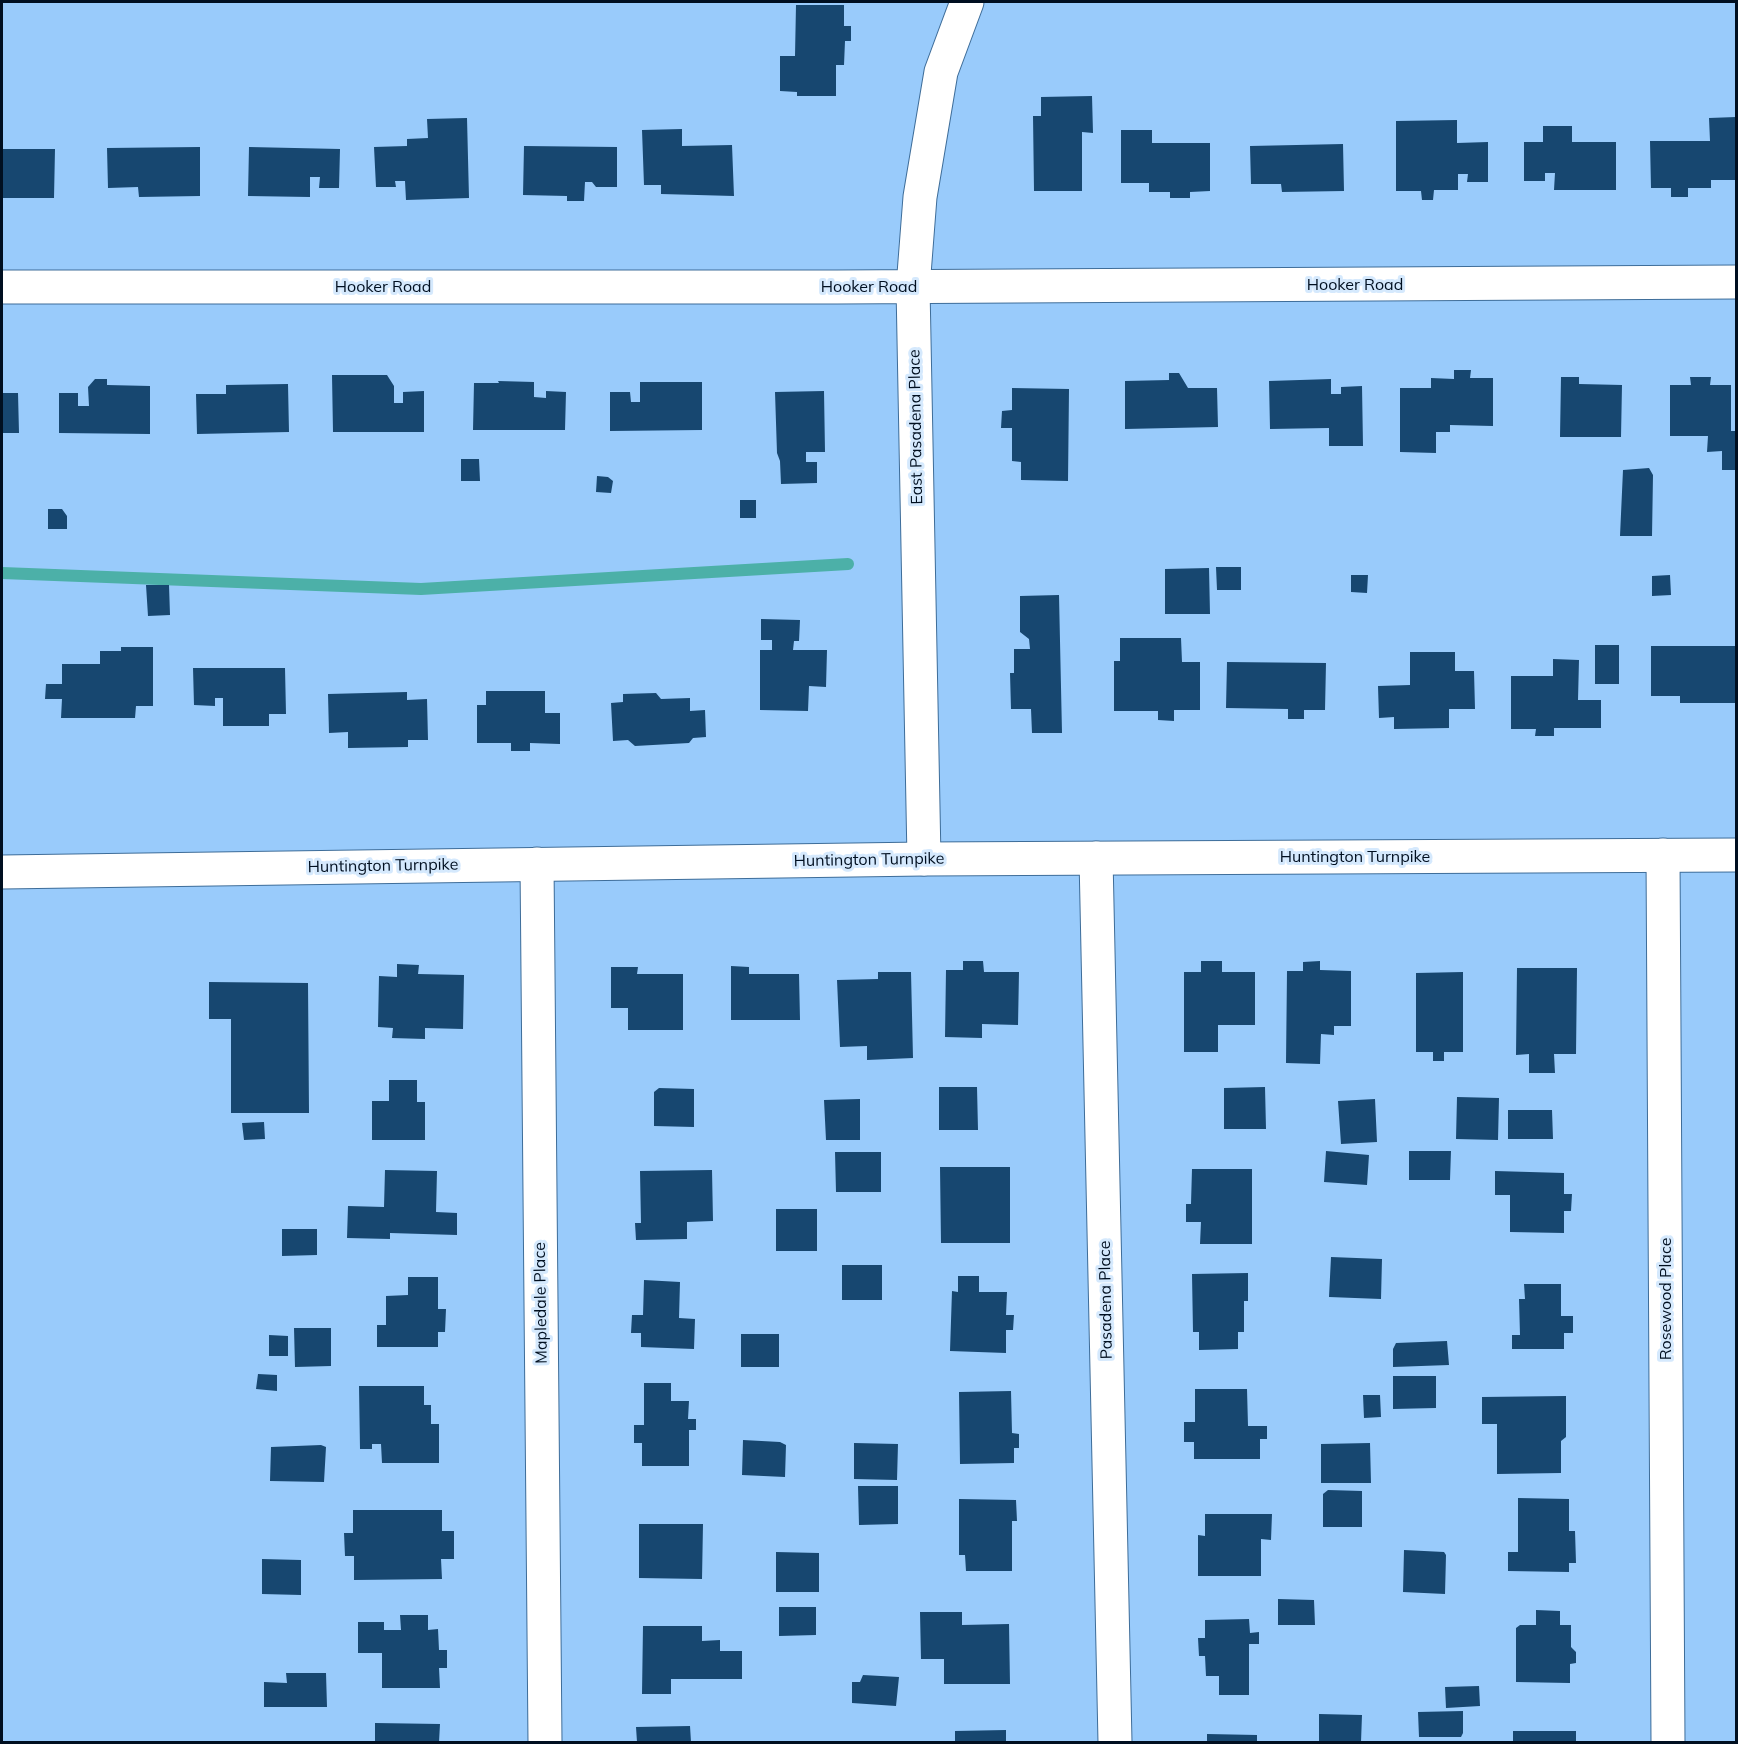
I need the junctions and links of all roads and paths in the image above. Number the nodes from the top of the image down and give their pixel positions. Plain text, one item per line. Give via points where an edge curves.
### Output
1 (967, 2) edge
2 (1737, 282) edge
3 (913, 287) junction
4 (2, 288) edge
5 (1663, 855) junction
6 (1737, 855) edge
7 (1096, 858) junction
8 (924, 859) junction
9 (537, 864) junction
10 (2, 872) edge
11 (545, 1743) edge
12 (1115, 1743) edge
13 (1668, 1743) edge

1 - 3 street, East Pasadena Place via 941,72 920,197
2 - 3 street, Hooker Road
3 - 4 street, Hooker Road
3 - 8 street, East Pasadena Place
5 - 6 street, Huntington Turnpike
5 - 7 street, Huntington Turnpike
5 - 13 street, Rosewood Place
7 - 8 street, Huntington Turnpike
7 - 12 street, Pasadena Place
8 - 9 street, Huntington Turnpike
9 - 10 street, Huntington Turnpike
9 - 11 street, Mapledale Place

